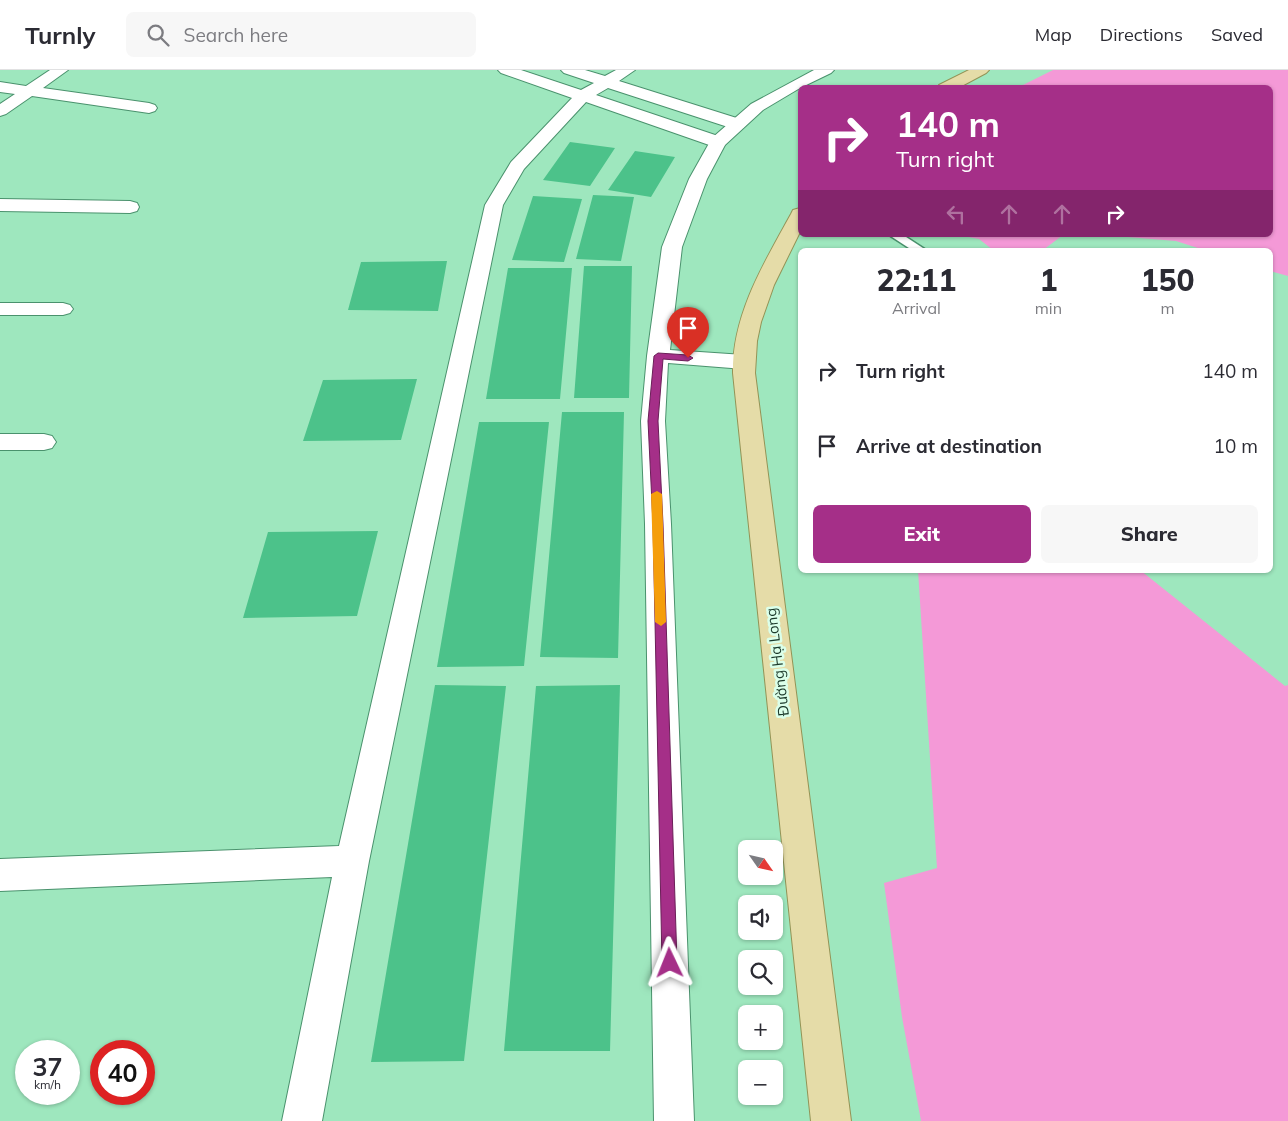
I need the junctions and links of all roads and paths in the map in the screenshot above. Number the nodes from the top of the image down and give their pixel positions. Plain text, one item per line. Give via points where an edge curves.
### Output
1 (60, 70) edge
2 (506, 70) edge
3 (569, 70) edge
4 (627, 70) edge
5 (826, 70) edge
6 (981, 70) edge
7 (951, 85) edge
8 (0, 87) edge
9 (594, 89) junction
10 (28, 91) junction
11 (149, 108) dead end
12 (0, 111) edge
13 (736, 124) junction
14 (718, 142) junction
15 (0, 205) edge
16 (130, 207) dead end
17 (798, 218) edge
18 (898, 237) edge
19 (917, 248) edge
20 (0, 309) edge
21 (63, 309) dead end
22 (658, 356) junction
23 (744, 362) junction
24 (0, 442) edge
25 (44, 442) dead end
26 (352, 861) junction
27 (0, 874) edge
28 (302, 1121) edge
29 (674, 1121) edge
30 (831, 1121) edge

1 - 10 street
2 - 9 street
3 - 9 street
4 - 9 street
5 - 13 street via 758,107
6 - 7 main road
8 - 10 street
9 - 13 street
9 - 14 street
9 - 26 street via 517,166 494,205
10 - 11 street
10 - 12 street
13 - 14 street
14 - 22 street via 698,179 672,247
15 - 16 street
17 - 23 main road, Đường Hạ Long via 760,293
18 - 19 lane
20 - 21 street
22 - 23 street
22 - 29 street via 653,421
23 - 30 main road, Đường Hạ Long
24 - 25 street
26 - 27 street
26 - 28 street

